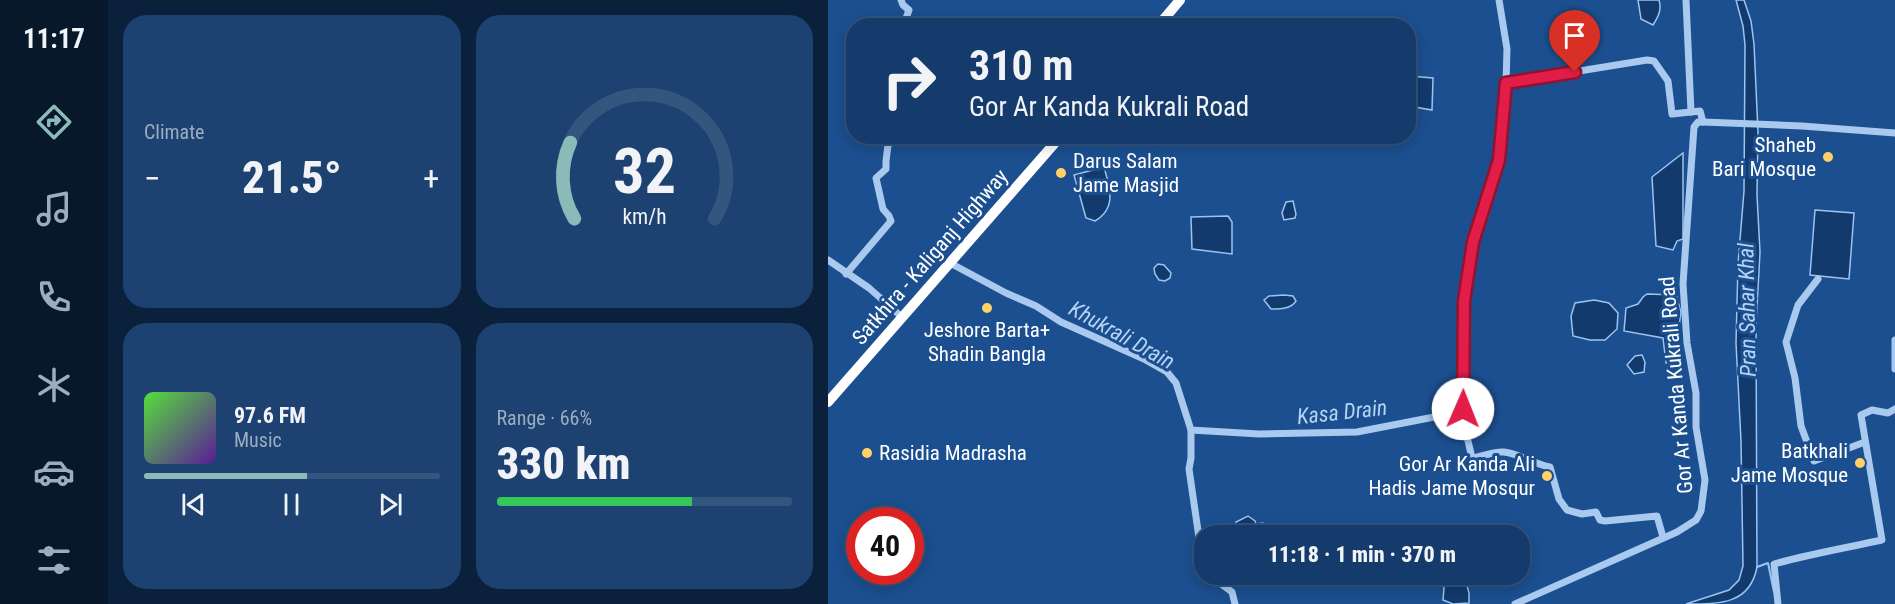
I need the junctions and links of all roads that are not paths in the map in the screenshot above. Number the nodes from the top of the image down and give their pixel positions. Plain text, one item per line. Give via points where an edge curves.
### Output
1 (902, 0) edge
2 (1180, 0) edge
3 (1498, 0) edge
4 (1686, 0) edge
5 (906, 18) edge
6 (1165, 18) edge
7 (1506, 83) junction
8 (1691, 112) junction
9 (1703, 122) junction
10 (1895, 133) edge
11 (889, 144) edge
12 (1054, 144) edge
13 (828, 260) edge
14 (950, 263) junction
15 (846, 274) junction
16 (1818, 279) dead end
17 (903, 318) junction
18 (1895, 340) edge
19 (1895, 369) edge
20 (828, 402) edge
21 (1895, 409) edge
22 (1461, 411) junction
23 (1191, 430) junction
24 (1865, 442) junction
25 (1198, 525) edge
26 (1663, 537) junction
27 (1223, 585) edge
28 (1236, 604) edge
29 (1515, 604) edge
30 (1778, 604) edge

1 - 5 street via 909,10
2 - 6 highway
3 - 7 street via 1507,49
4 - 8 street
7 - 8 street via 1654,61 1668,81 1672,114
7 - 22 street via 1499,160 1473,242 1464,301
8 - 9 street via 1700,111
9 - 10 street
9 - 26 street, Gor Ar Kanda Kukrali Road via 1694,127 1683,284 1686,343 1696,393 1704,489 1696,520
11 - 15 street via 886,169 876,178 883,209 891,221
12 - 14 highway, Satkhira - Kaliganj Highway
13 - 15 street
14 - 17 highway, Satkhira - Kaliganj Highway
14 - 23 street via 1167,372 1176,383
15 - 17 street
16 - 24 street via 1798,305 1786,342 1801,426 1814,461
17 - 20 highway, Satkhira - Kaliganj Highway
18 - 19 street
21 - 24 street via 1888,413 1872,410 1861,415
22 - 23 street via 1357,432 1259,434
22 - 26 street via 1472,458 1502,452 1550,467 1559,499 1567,510 1596,512 1605,521 1658,516
23 - 25 street via 1190,469
24 - 30 street via 1882,540 1774,564
26 - 29 street, Gor Ar Kanda Kukrali Road
27 - 28 street via 1232,592

